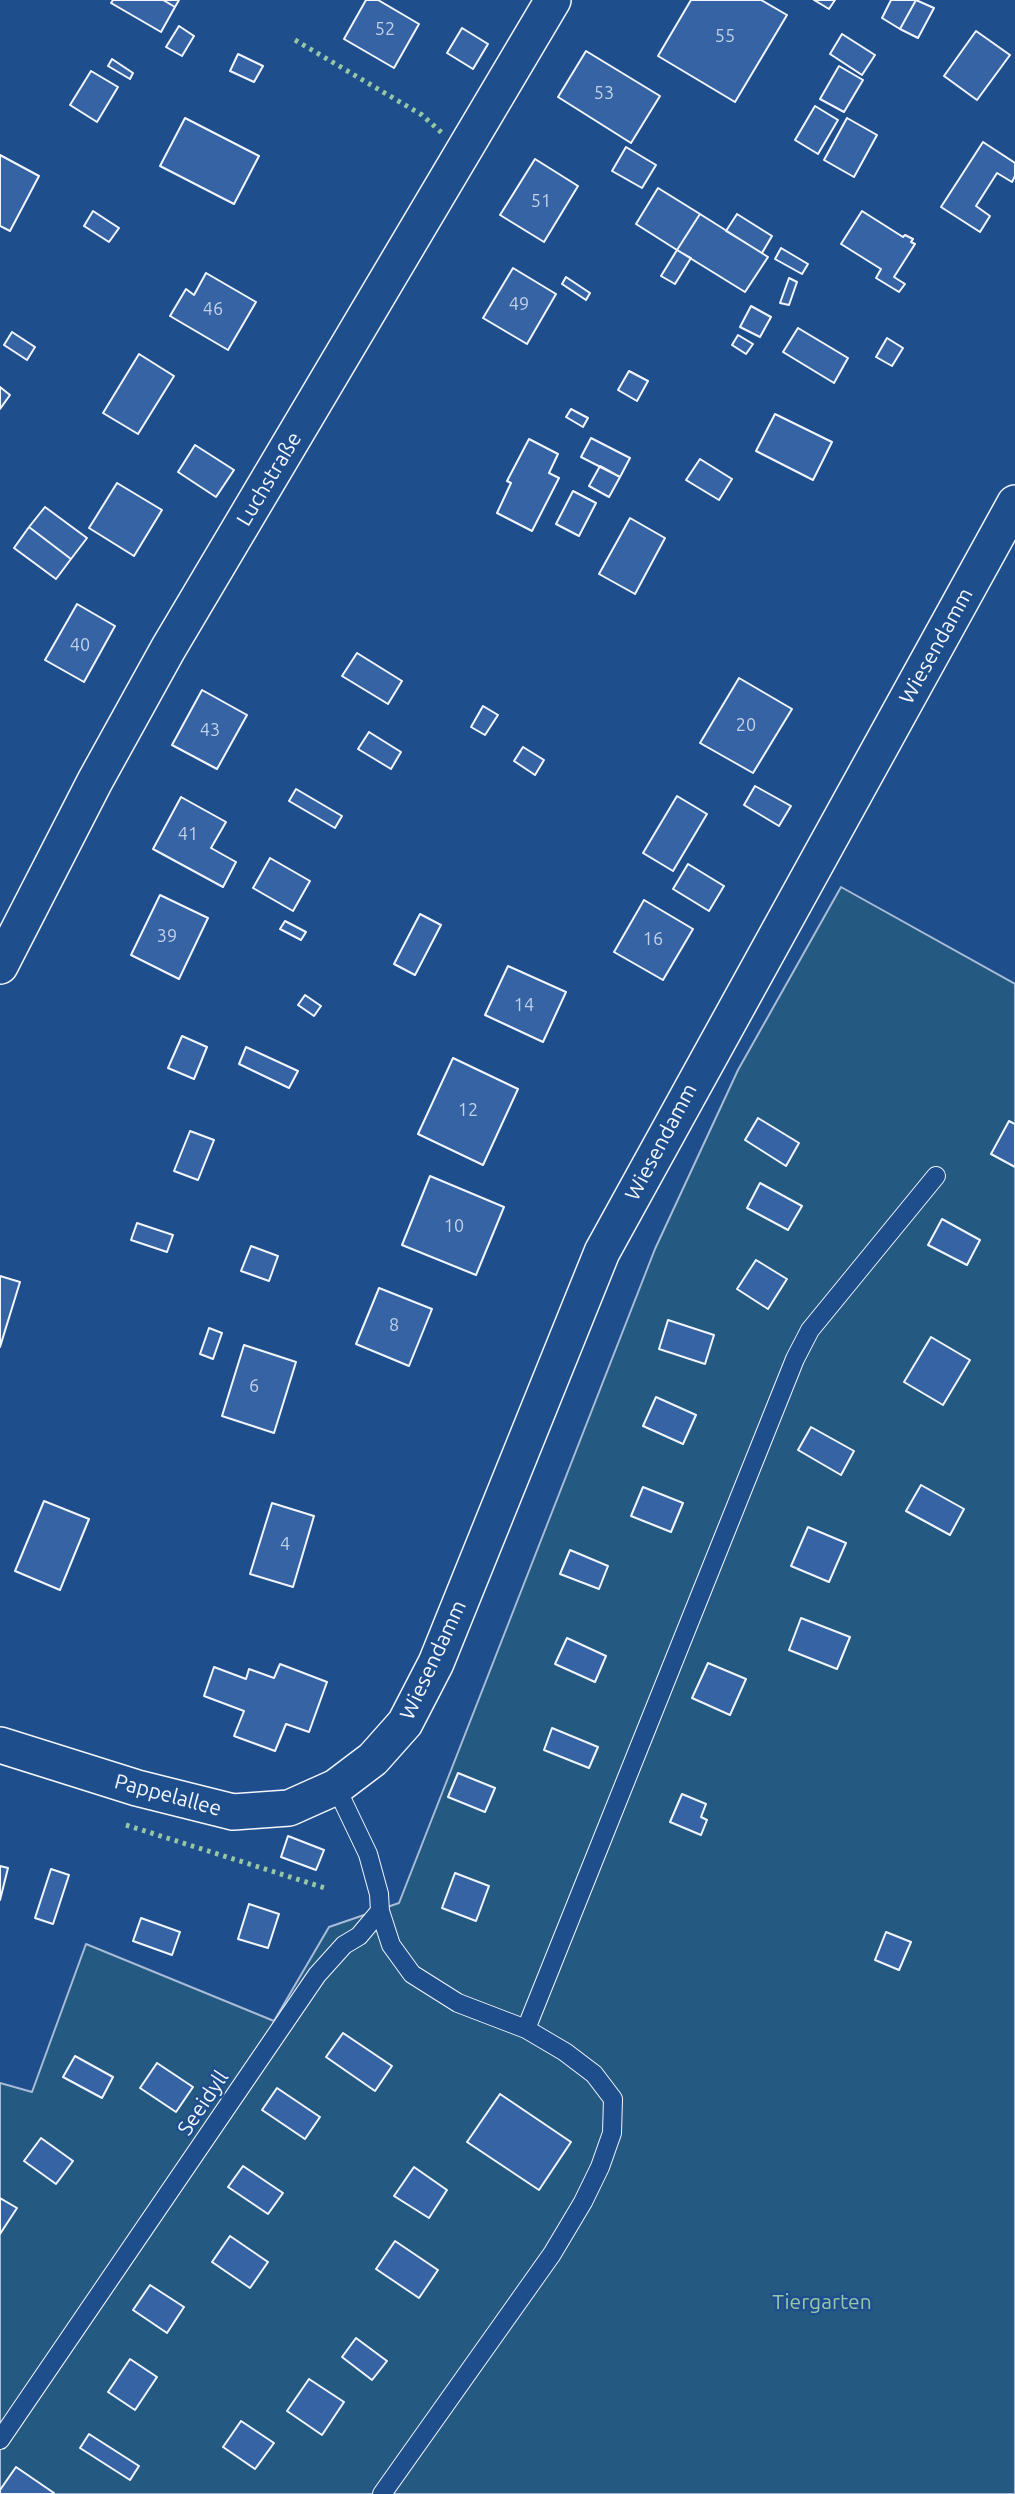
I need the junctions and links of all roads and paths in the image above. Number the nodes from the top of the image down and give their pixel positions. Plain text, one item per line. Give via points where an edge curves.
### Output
1 (553, 0) edge
2 (1015, 503) edge
3 (0, 966) edge
4 (936, 1176) dead end
5 (0, 1745) edge
6 (336, 1787) junction
7 (380, 1911) junction
8 (526, 2029) junction
9 (0, 2440) edge
10 (382, 2494) edge

1 - 3 street, Luchstraße via 167,649
2 - 6 street, Wiesendamm via 602,1252 436,1663 405,1723 373,1759
4 - 8 lane via 810,1330 795,1359
5 - 6 street, Pappelallee via 233,1812 289,1808
6 - 7 lane via 368,1854
7 - 8 lane via 391,1945 412,1974 458,2003
7 - 9 lane, Seeidyll via 317,1975
8 - 10 lane via 594,2074 613,2099 612,2133 583,2202 552,2254

